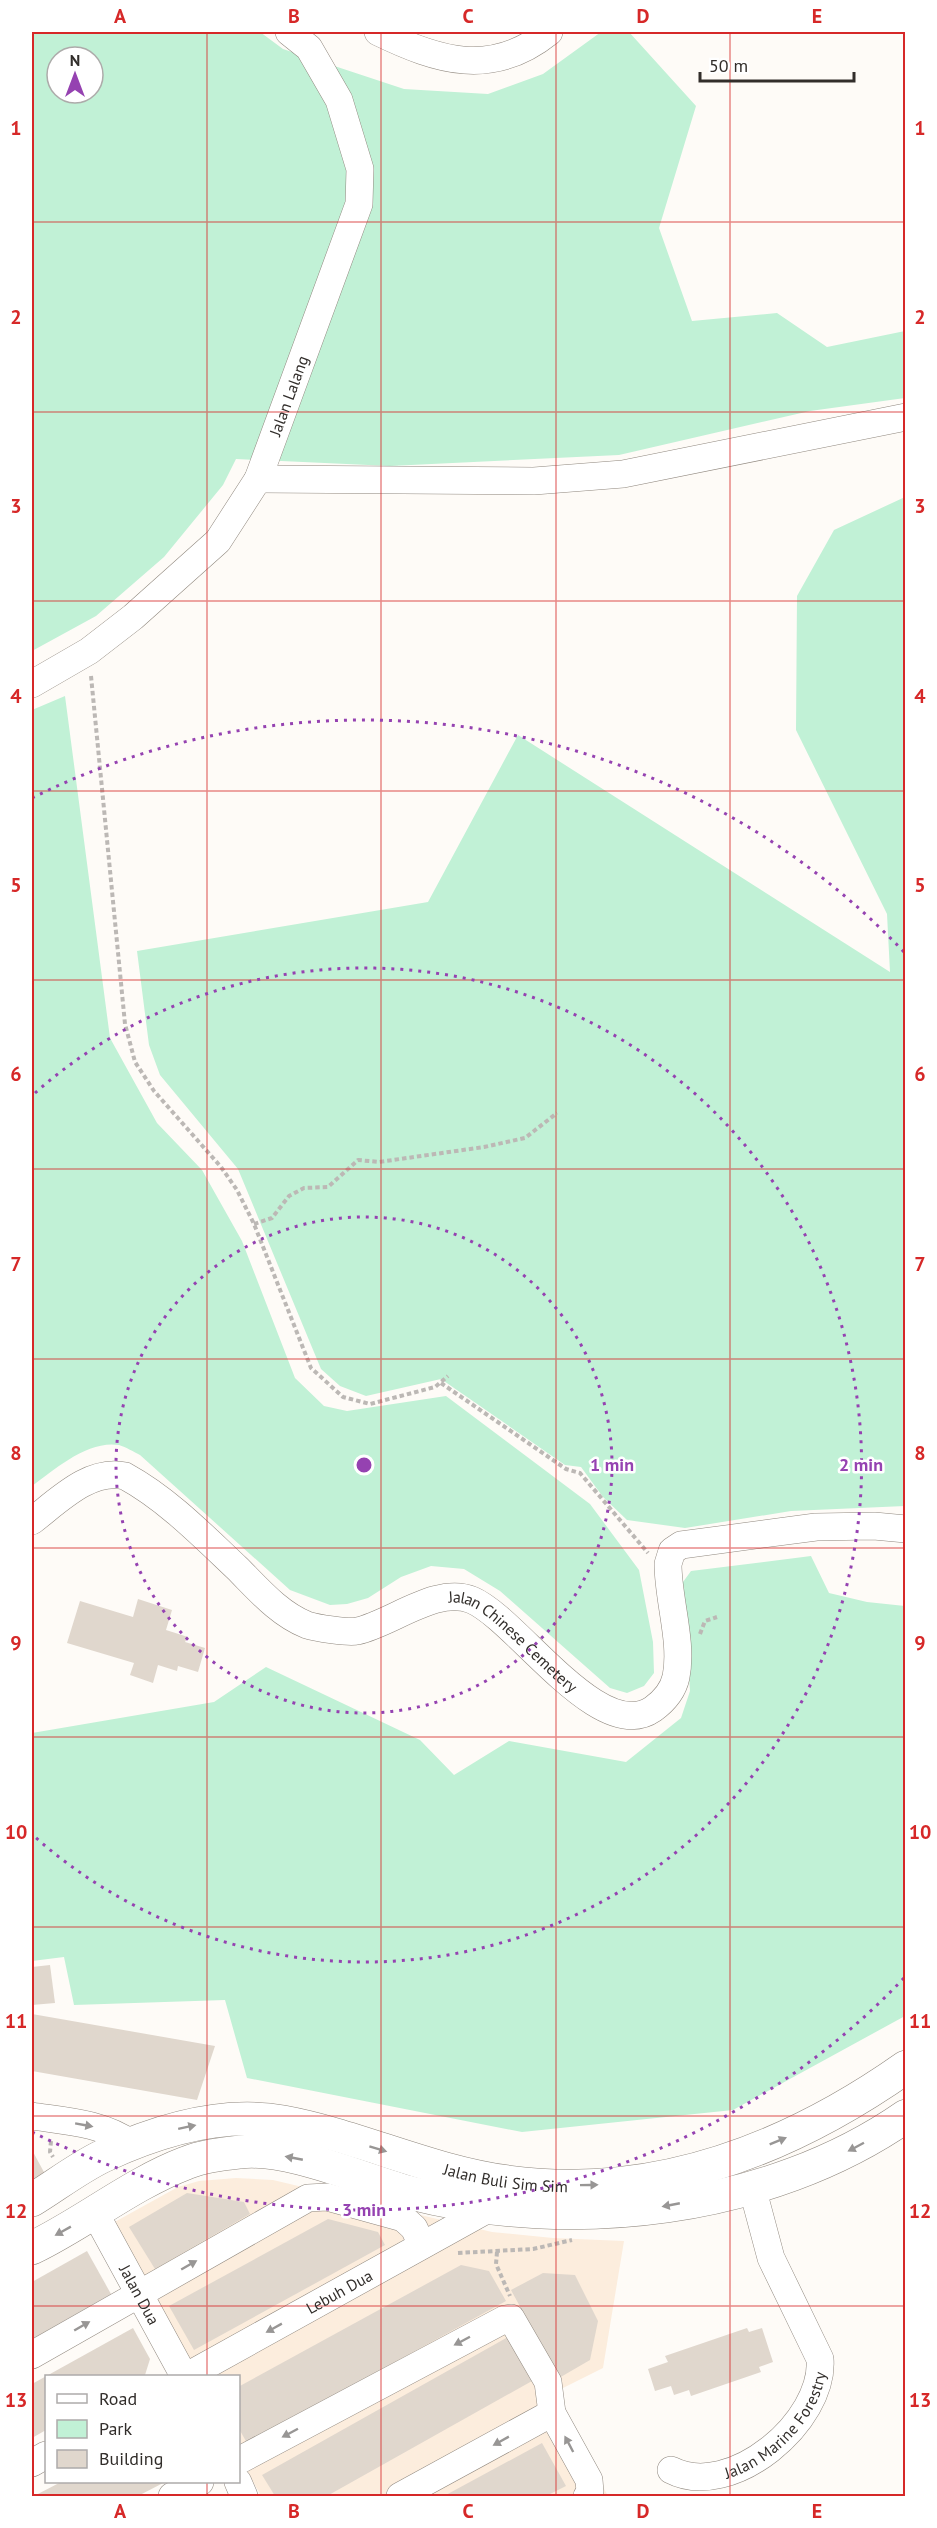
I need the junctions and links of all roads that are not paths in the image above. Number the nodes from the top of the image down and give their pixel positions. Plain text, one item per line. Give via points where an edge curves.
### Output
1 (289, 32) edge
2 (378, 32) edge
3 (549, 32) edge
4 (906, 417) edge
5 (258, 478) junction
6 (32, 684) edge
7 (32, 1521) edge
8 (906, 1529) edge
9 (906, 2067) edge
10 (906, 2116) edge
11 (43, 2118) edge
12 (132, 2144) junction
13 (92, 2163) junction
14 (752, 2187) junction
15 (32, 2200) edge
16 (490, 2208) junction
17 (95, 2213) junction
18 (422, 2246) junction
19 (32, 2248) edge
20 (139, 2294) junction
21 (32, 2355) edge
22 (185, 2375) edge
23 (188, 2375) edge
24 (552, 2413) junction
25 (240, 2460) edge
26 (671, 2470) dead end
27 (196, 2483) edge
28 (172, 2496) edge
29 (400, 2496) edge
30 (587, 2496) edge

1 - 5 street, Jalan Lalang via 309,48 339,100 360,169 359,204
2 - 3 street via 445,58 493,60 533,45
4 - 5 street via 623,474 534,481
5 - 6 street, Jalan Lalang via 218,541 133,617 88,651
7 - 8 street, Jalan Chinese Cemetery via 96,1477 115,1473 125,1476 190,1523 276,1607 308,1625 355,1632 443,1597 471,1599 501,1618 554,1672 601,1706 631,1716 646,1713 663,1702 676,1676 668,1564 672,1551 681,1545 816,1527
12 -> 9 main road, Jalan Buli Sim Sim via 208,2122 252,2119 312,2129 413,2160 507,2182 602,2185 698,2170 747,2154 792,2136 847,2106
10 -> 14 main road, Jalan Buli Sim Sim via 847,2152
11 -> 12 street via 104,2128
12 - 13 main road, Jalan Buli Sim Sim
13 - 15 main road, Jalan Buli Sim Sim
13 - 17 main road via 88,2190
14 -> 16 main road, Jalan Buli Sim Sim via 667,2206 610,2212 550,2214
14 - 26 street, Jalan Marine Forestry via 771,2259 820,2359 817,2389 789,2432 768,2451 738,2469 694,2477
16 -> 17 main road, Jalan Buli Sim Sim via 413,2193 310,2161 244,2151 186,2163
16 - 18 street, Lebuh Dua
17 -> 19 main road, Jalan Buli Sim Sim
17 - 20 street, Jalan Dua
20 -> 18 street via 301,2200 317,2196 403,2218 414,2228
18 -> 23 street, Lebuh Dua
21 -> 20 street
20 - 22 street, Jalan Dua
24 -> 25 street via 548,2382 511,2318
24 -> 29 street
30 -> 24 street via 589,2480
27 - 28 street

